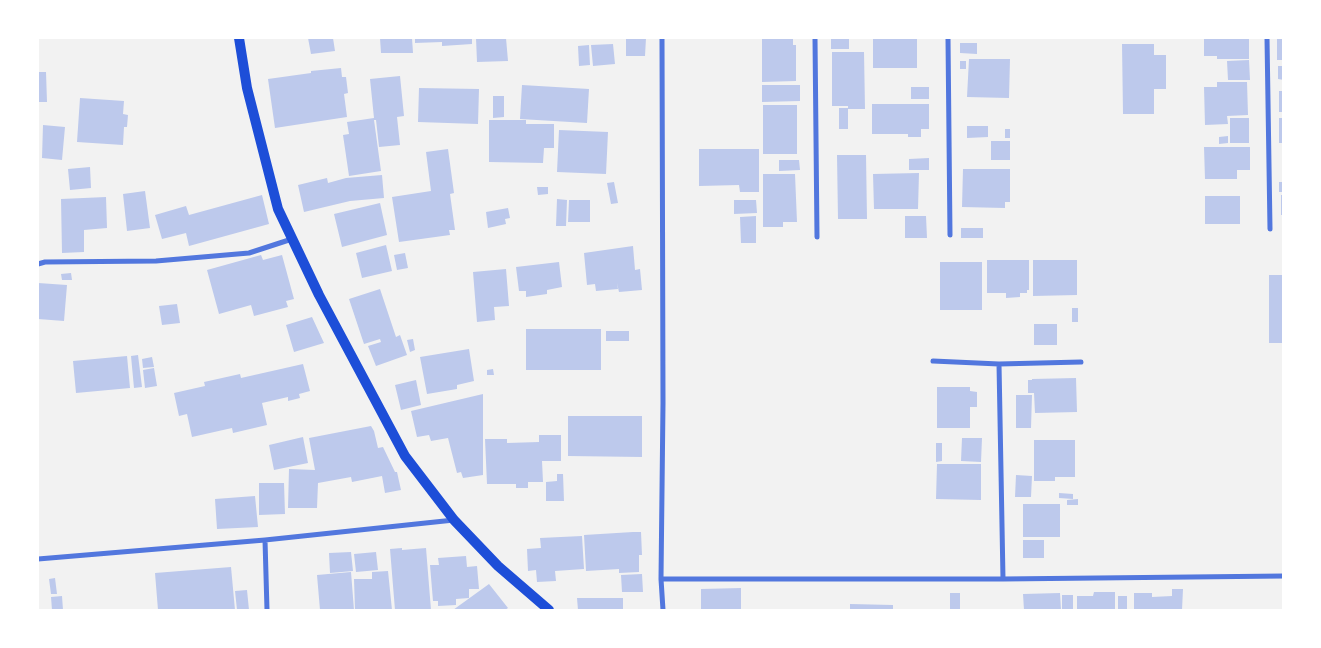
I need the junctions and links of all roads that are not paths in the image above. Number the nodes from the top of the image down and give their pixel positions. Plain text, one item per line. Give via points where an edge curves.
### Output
1 (239, 38) edge
2 (662, 38) edge
3 (815, 38) edge
4 (948, 38) edge
5 (1267, 38) edge
6 (1270, 229) dead end
7 (950, 235) dead end
8 (817, 236) dead end
9 (292, 239) junction
10 (38, 264) edge
11 (933, 361) dead end
12 (1081, 362) dead end
13 (998, 364) junction
14 (454, 520) junction
15 (265, 540) junction
16 (38, 559) edge
17 (1284, 576) edge
18 (661, 579) junction
19 (1003, 579) junction
20 (267, 610) edge
21 (549, 610) edge
22 (663, 610) edge

1 - 9 main road via 247,88 278,209
2 - 18 street
3 - 8 street
4 - 7 street
5 - 6 street
9 - 10 street via 249,252 156,261
9 - 14 main road via 405,456
11 - 13 street
12 - 13 street
13 - 19 street
14 - 15 street
14 - 21 main road via 498,566
15 - 16 street
15 - 20 street
17 - 19 street
18 - 19 street
18 - 22 street

